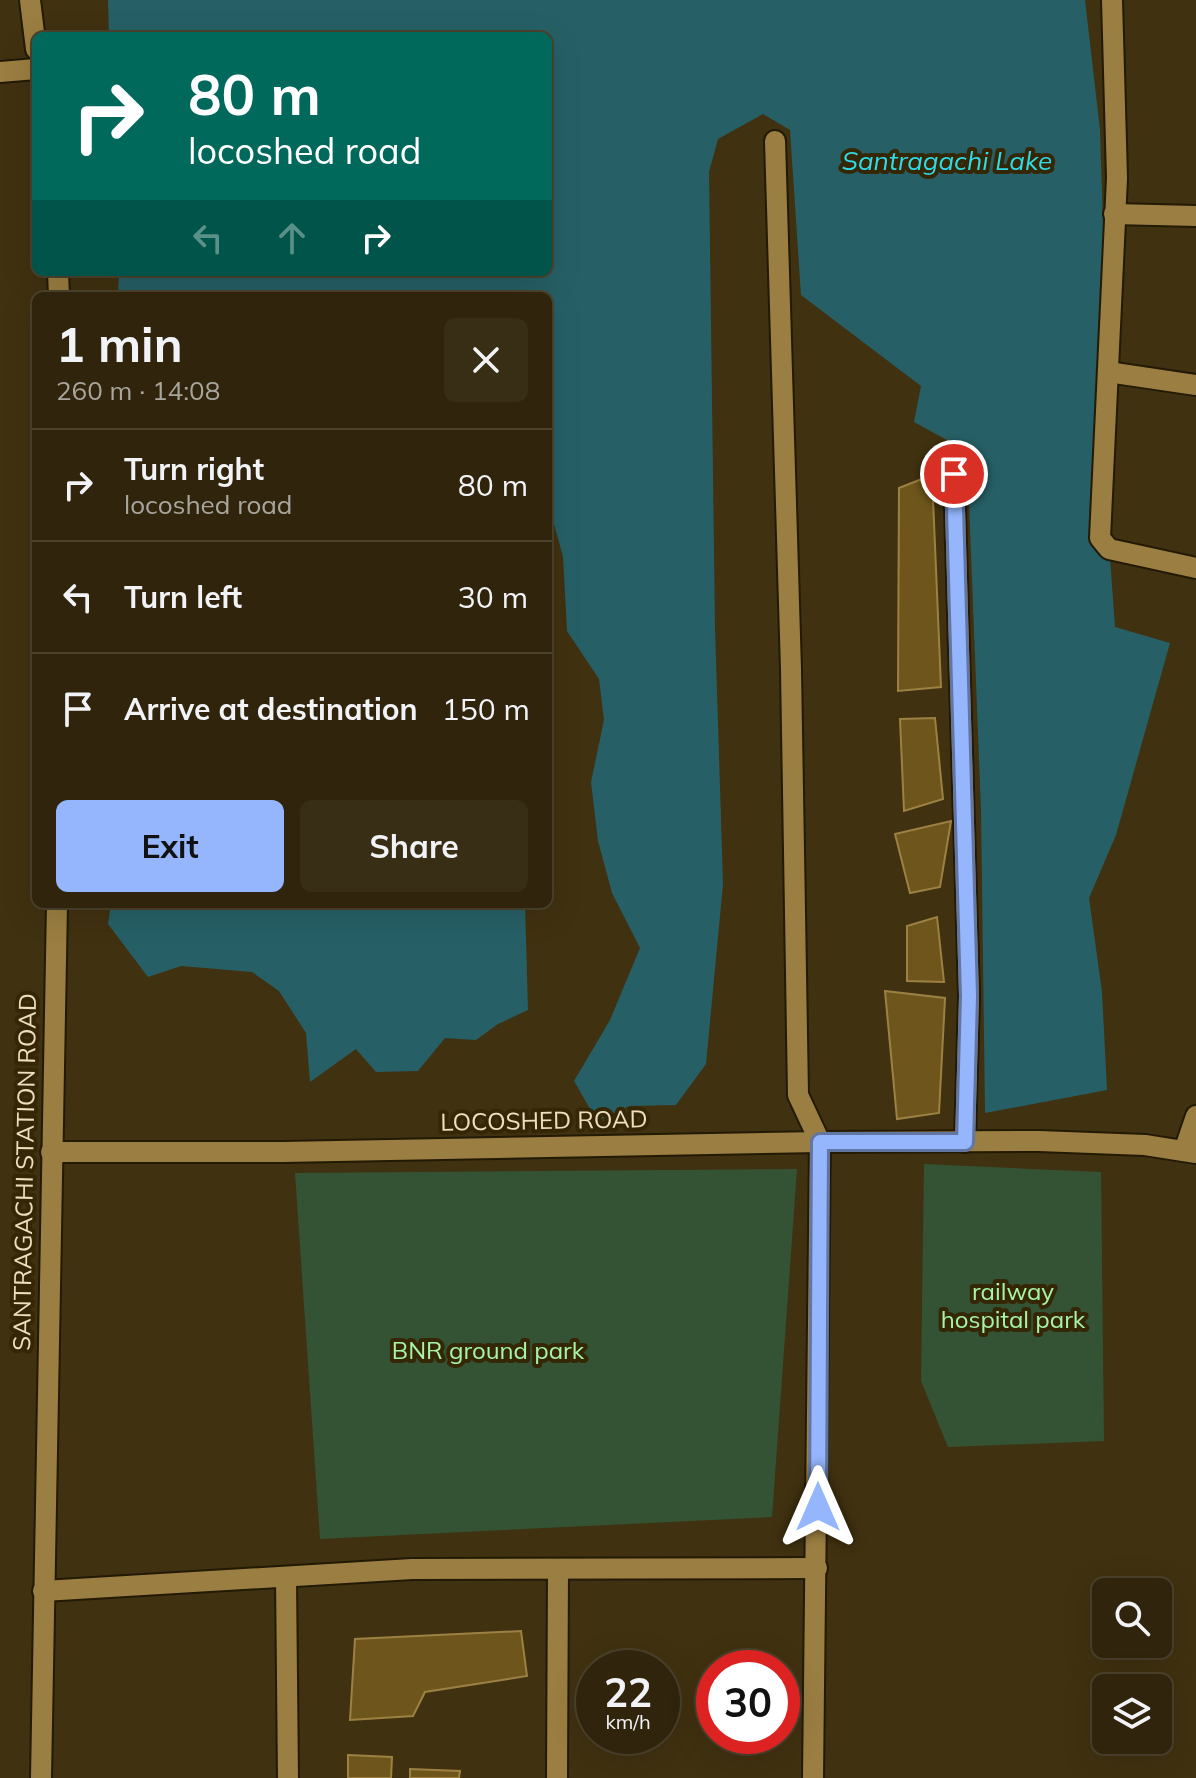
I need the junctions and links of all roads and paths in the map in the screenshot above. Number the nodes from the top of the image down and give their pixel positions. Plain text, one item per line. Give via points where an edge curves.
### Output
1 (30, 0) edge
2 (1112, 0) edge
3 (34, 32) edge
4 (32, 69) edge
5 (0, 72) edge
6 (775, 141) dead end
7 (1114, 214) junction
8 (1196, 216) edge
9 (1108, 372) junction
10 (1196, 385) edge
11 (954, 474) dead end
12 (1196, 568) edge
13 (57, 908) edge
14 (1196, 1116) edge
15 (820, 1142) junction
16 (965, 1142) junction
17 (51, 1152) junction
18 (1190, 1152) edge
19 (817, 1568) junction
20 (558, 1569) junction
21 (286, 1578) junction
22 (43, 1591) junction
23 (41, 1778) edge
24 (288, 1778) edge
25 (557, 1778) edge
26 (813, 1778) edge

1 - 3 street
2 - 7 street
4 - 5 street
6 - 15 street via 798,1095
7 - 8 street
7 - 9 street
9 - 10 street
9 - 12 street via 1100,538 1109,549
11 - 16 street via 969,996
13 - 17 street, SANTRAGACHI STATION ROAD
14 - 18 street
15 - 16 street, LOCOSHED ROAD
15 - 17 street, LOCOSHED ROAD
15 - 19 street
16 - 18 street, LOCOSHED ROAD via 1145,1145
17 - 22 street, SANTRAGACHI STATION ROAD
19 - 20 street
19 - 26 street
20 - 21 street via 412,1569
20 - 25 street
21 - 22 street
21 - 24 street
22 - 23 street, SANTRAGACHI STATION ROAD

